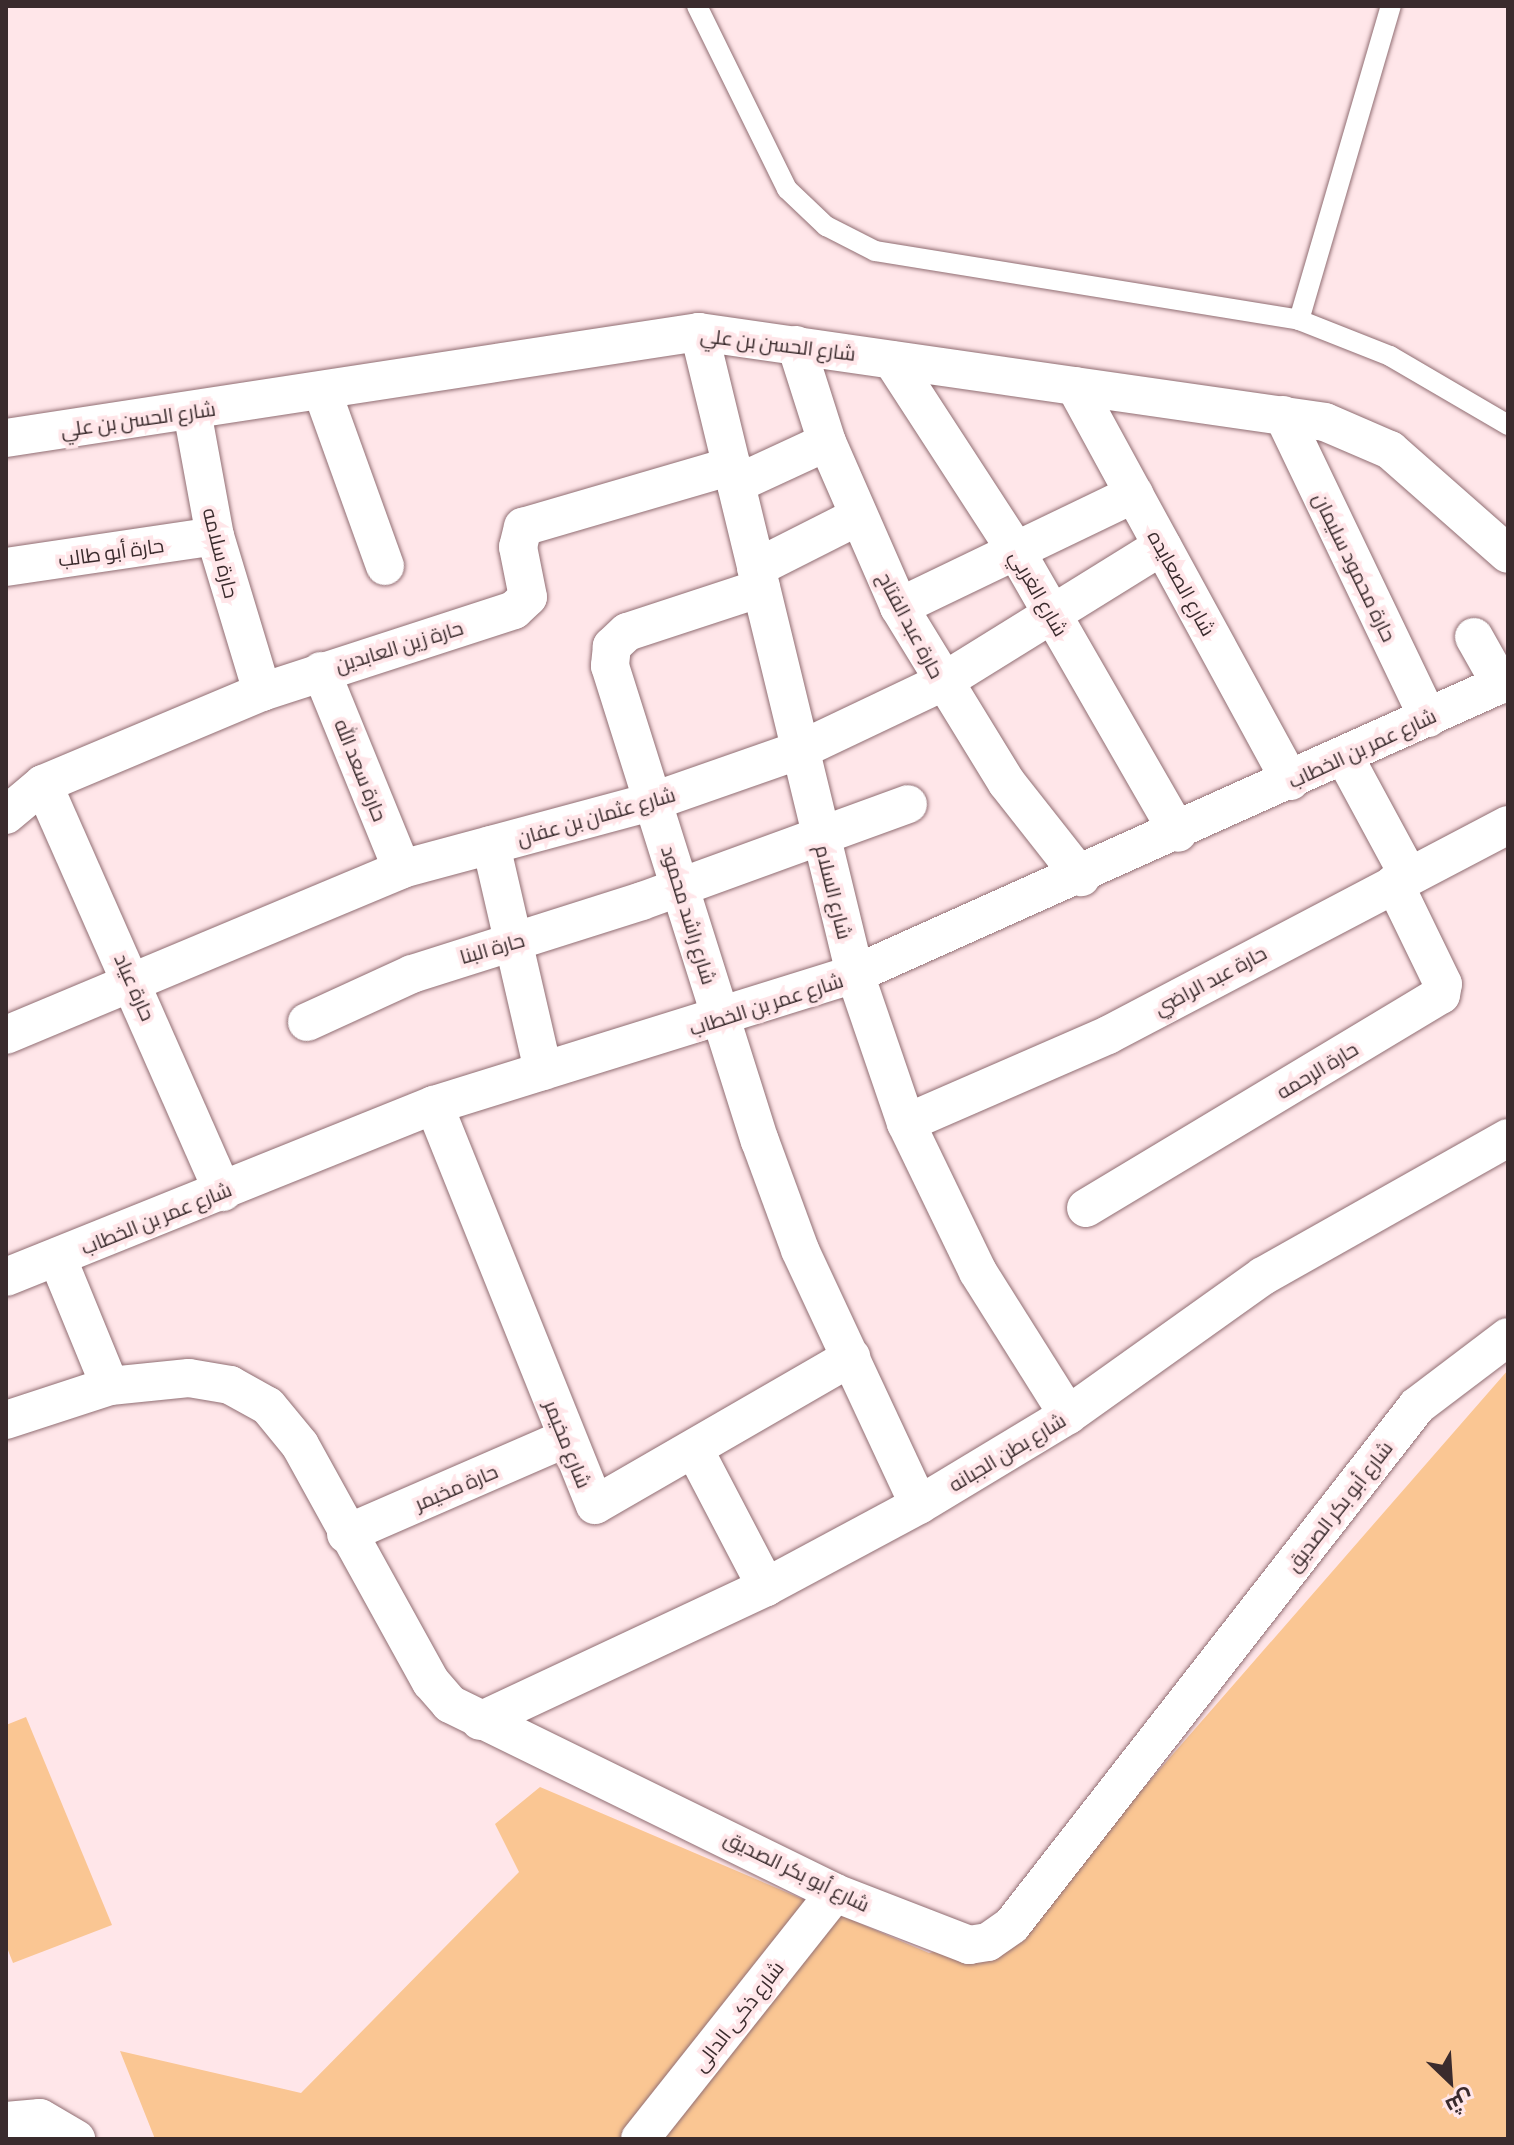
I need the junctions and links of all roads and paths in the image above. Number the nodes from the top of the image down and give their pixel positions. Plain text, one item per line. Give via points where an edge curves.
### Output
1 (697, 6) edge
2 (1391, 6) edge
3 (1299, 320) junction
4 (699, 332) junction
5 (796, 345) junction
6 (892, 360) junction
7 (1075, 386) junction
8 (322, 391) junction
9 (192, 411) junction
10 (1283, 415) junction
11 (1508, 425) edge
12 (6, 438) edge
13 (827, 442) junction
14 (734, 475) junction
15 (1134, 494) junction
16 (857, 517) junction
17 (215, 536) junction
18 (1162, 546) junction
19 (1016, 551) junction
20 (1508, 554) edge
21 (385, 566) dead end
22 (6, 567) edge
23 (758, 578) junction
24 (899, 607) junction
25 (1053, 618) junction
26 (1474, 637) dead end
27 (321, 671) junction
28 (941, 683) junction
29 (1504, 683) edge
30 (262, 692) junction
31 (1428, 718) junction
32 (800, 750) junction
33 (1344, 756) junction
34 (1290, 781) junction
35 (43, 784) junction
36 (654, 801) junction
37 (908, 804) dead end
38 (7, 811) edge
39 (1508, 825) edge
40 (1178, 833) junction
41 (821, 837) junction
42 (491, 845) junction
43 (402, 869) junction
44 (1081, 877) junction
45 (1402, 880) junction
46 (682, 887) junction
47 (516, 942) junction
48 (855, 974) junction
49 (132, 979) junction
50 (722, 1021) junction
51 (307, 1022) dead end
52 (6, 1035) edge
53 (543, 1071) junction
54 (434, 1105) junction
55 (906, 1123) junction
56 (1508, 1138) edge
57 (223, 1192) junction
58 (1086, 1208) dead end
59 (57, 1257) junction
60 (6, 1277) edge
61 (1508, 1337) edge
62 (851, 1357) junction
63 (110, 1386) junction
64 (1068, 1415) junction
65 (6, 1420) edge
66 (565, 1439) junction
67 (694, 1449) junction
68 (919, 1505) junction
69 (346, 1534) junction
70 (766, 1587) junction
71 (480, 1721) junction
72 (835, 1893) junction
73 (6, 2121) edge
74 (76, 2139) edge
75 (640, 2139) edge

1 - 3 lane via 787,189 826,226 875,251
2 - 3 lane
3 - 11 lane via 1390,356
4 - 5 street, شارع الحسن بن علي
4 - 8 street, شارع الحسن بن علي
4 - 14 street, شارع السلام
5 - 6 street, شارع الحسن بن علي
5 - 13 street, حارة عبد الفتاح
6 - 7 street, شارع الحسن بن علي
6 - 19 street, شارع الغربي
7 - 10 street, شارع الحسن بن علي
7 - 15 street, شارع الصعايده
8 - 9 street, شارع الحسن بن علي
8 - 21 street
9 - 12 street, شارع الحسن بن علي
9 - 17 street, حارة سلامه
10 - 20 street, شارع الحسن بن علي via 1363,432
10 - 31 street, حارة محمود سليمان
13 - 14 street
13 - 16 street, حارة عبد الفتاح
14 - 23 street, شارع السلام
14 - 27 street, حارة زين العابدين via 535,521 518,536 524,605
15 - 18 street, شارع الصعايده
15 - 19 street
16 - 23 street, شارع راشد محمود
16 - 24 street, حارة عبد الفتاح
17 - 22 street, حارة أبو طالب
17 - 30 street, حارة سلامه
18 - 25 street, شارع عثمان بن عفان
18 - 34 street, شارع الصعايده
19 - 24 street
19 - 25 street, شارع الغربي
23 - 32 street, شارع السلام
23 - 36 street, شارع راشد محمود via 627,632 612,646 610,666
24 - 28 street, حارة عبد الفتاح
25 - 28 street, شارع عثمان بن عفان
25 - 40 street, شارع الغربي
26 - 29 street
27 - 30 street, حارة زين العابدين
27 - 43 street, حارة سعد الله
28 - 32 street, شارع عثمان بن عفان
28 - 44 street, حارة عبد الفتاح
29 - 31 street, شارع عمر بن الخطاب
30 - 35 street, حارة زين العابدين
31 - 33 street, شارع عمر بن الخطاب
32 - 36 street, شارع عثمان بن عفان
32 - 41 street, شارع السلام
33 - 34 street, شارع عمر بن الخطاب
33 - 45 street, حارة الرحمه
34 - 40 street, شارع عمر بن الخطاب
35 - 38 street, حارة زين العابدين
35 - 49 street, حارة عياد
36 - 42 street, شارع عثمان بن عفان
36 - 46 street, شارع راشد محمود
37 - 41 street, حارة البنا
39 - 45 street, حارة عبد الراضي
40 - 44 street, شارع عمر بن الخطاب
41 - 46 street, حارة البنا
41 - 48 street, شارع السلام
42 - 43 street, شارع عثمان بن عفان
42 - 47 street
43 - 49 street, شارع عثمان بن عفان
44 - 48 street, شارع عمر بن الخطاب
45 - 55 street, حارة عبد الراضي via 1108,1035
45 - 58 street, حارة الرحمه via 1443,984 1441,995
46 - 47 street, حارة البنا
46 - 50 street, شارع راشد محمود
47 - 51 street, حارة البنا via 412,974
47 - 53 street
48 - 50 street, شارع عمر بن الخطاب
48 - 55 street, شارع السلام
49 - 52 street, شارع عثمان بن عفان
49 - 57 street, حارة عياد
50 - 53 street, شارع عمر بن الخطاب
50 - 62 street, شارع راشد محمود via 800,1250
53 - 54 street, شارع عمر بن الخطاب
54 - 57 street, شارع عمر بن الخطاب
54 - 66 street, شارع مخيمر
55 - 64 street, شارع السلام via 978,1272
56 - 64 street, شارع بطن الجبانه via 1263,1276
57 - 59 street, شارع عمر بن الخطاب
59 - 60 street, شارع عمر بن الخطاب
59 - 63 street
61 - 72 street, شارع أبو بكر الصديق via 1417,1406 1012,1925 988,1942 957,1943
62 - 67 street, شارع مخيمر
62 - 68 street, شارع راشد محمود
63 - 65 street, شارع أبو بكر الصديق
63 - 69 street, شارع أبو بكر الصديق via 189,1378 230,1385 268,1406 300,1445
64 - 68 street, شارع بطن الجبانه
66 - 67 street, شارع مخيمر via 592,1502 601,1505
66 - 69 street, حارة مخيمر
67 - 70 street
68 - 70 street, شارع بطن الجبانه
69 - 71 street, شارع أبو بكر الصديق via 431,1682
70 - 71 street, شارع بطن الجبانه
71 - 72 street, شارع أبو بكر الصديق via 576,1760
72 - 75 street, شارع ذكى الدالى
73 - 74 street via 40,2118

